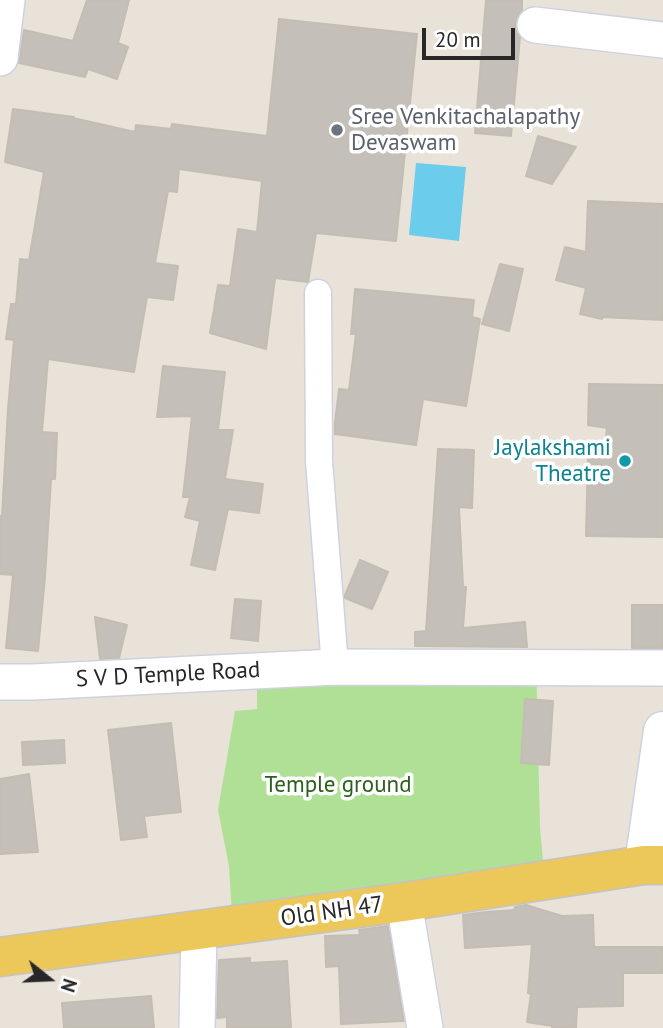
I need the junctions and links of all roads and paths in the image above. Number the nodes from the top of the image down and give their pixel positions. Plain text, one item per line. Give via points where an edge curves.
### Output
1 (8, 0) edge
2 (535, 24) dead end
3 (663, 40) edge
4 (0, 58) edge
5 (318, 293) dead end
6 (335, 667) junction
7 (663, 668) edge
8 (0, 682) edge
9 (663, 731) edge
10 (654, 865) edge
11 (404, 902) junction
12 (200, 930) junction
13 (0, 957) edge
14 (197, 1028) edge
15 (425, 1028) edge

1 - 4 street
2 - 3 street
5 - 6 street via 319,461
6 - 7 street, S V D Temple Road
6 - 8 street, S V D Temple Road
9 - 10 main road
10 - 11 main road, Old NH 47
11 - 12 main road, Old NH 47
11 - 15 street
12 - 13 main road, Old NH 47
12 - 14 street

